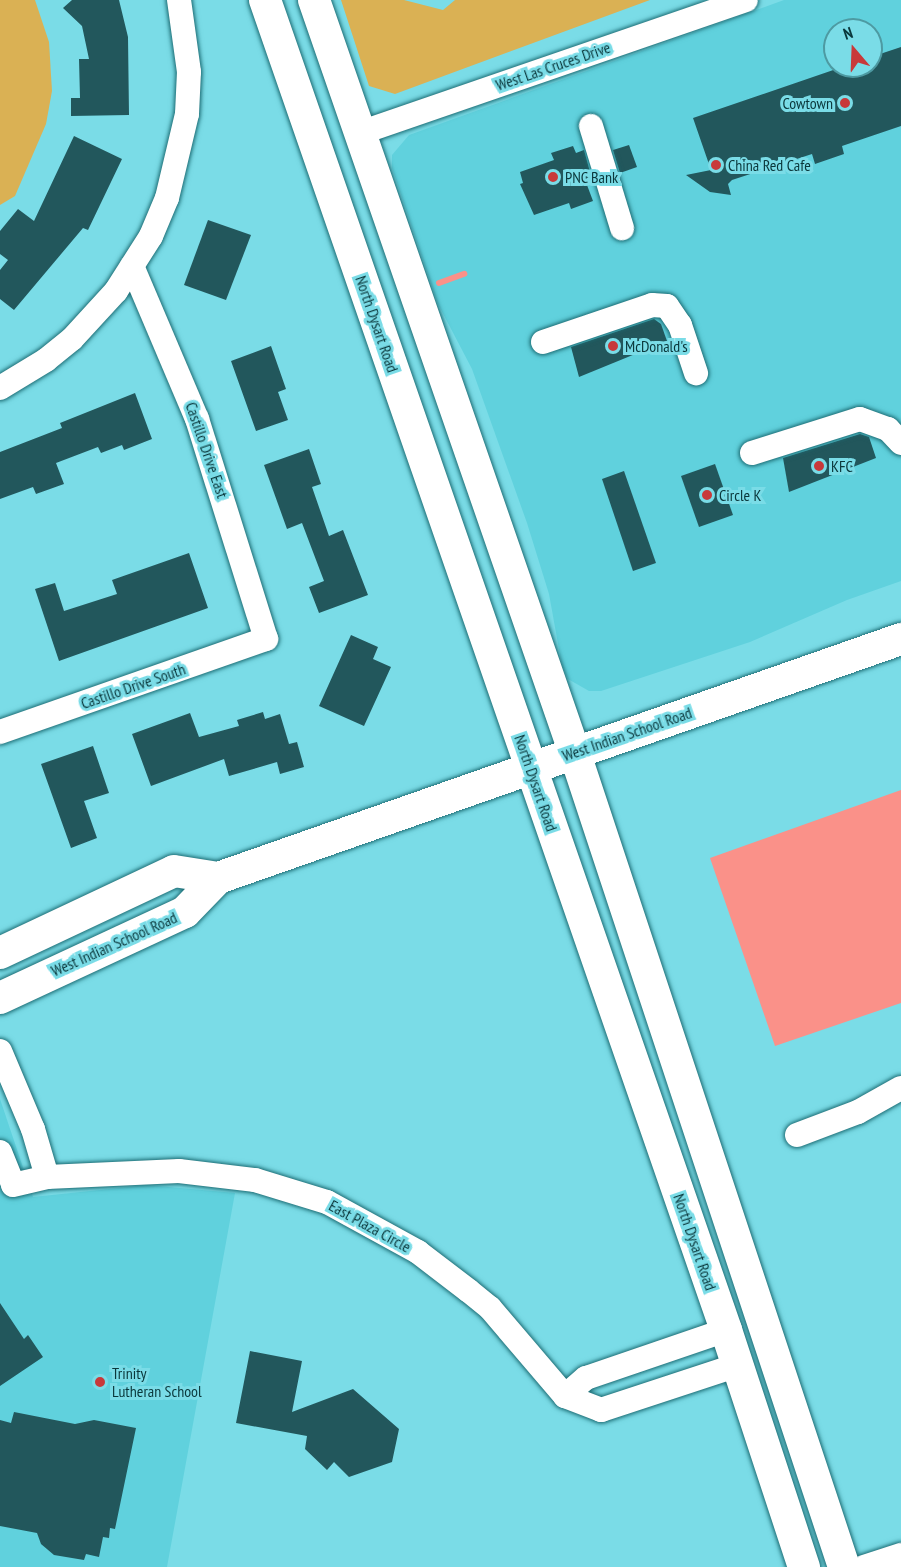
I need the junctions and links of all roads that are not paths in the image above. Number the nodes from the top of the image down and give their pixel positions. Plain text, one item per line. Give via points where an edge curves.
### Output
1 (179, 0) edge
2 (266, 0) edge
3 (314, 0) edge
4 (746, 0) edge
5 (591, 126) dead end
6 (360, 133) junction
7 (317, 149) junction
8 (622, 228) dead end
9 (132, 266) junction
10 (543, 342) dead end
11 (696, 373) dead end
12 (0, 388) edge
13 (901, 443) edge
14 (752, 453) dead end
15 (266, 639) joint
16 (901, 639) edge
17 (0, 732) edge
18 (574, 752) junction
19 (531, 768) junction
20 (218, 878) junction
21 (0, 953) edge
22 (0, 998) edge
23 (0, 1051) edge
24 (901, 1088) edge
25 (797, 1135) dead end
26 (0, 1152) edge
27 (48, 1177) junction
28 (726, 1330) junction
29 (738, 1365) junction
30 (565, 1396) junction
31 (901, 1555) edge
32 (804, 1567) edge
33 (844, 1567) edge
34 (864, 1567) edge

1 - 9 street via 189,72 188,114 167,198
2 - 7 main road, North Dysart Road
3 - 6 main road
4 - 6 street, West Las Cruces Drive
5 - 8 street
6 - 7 main road
6 - 18 main road
7 - 19 main road, North Dysart Road
9 - 12 street via 98,314 72,339
9 - 15 street, Castillo Drive East via 200,429
10 - 11 street via 652,304 667,306 675,315
13 - 14 street via 888,429 860,419
15 - 17 street, Castillo Drive South
16 - 18 main road, West Indian School Road
18 - 19 main road, West Indian School Road
18 - 33 main road
19 - 20 main road, West Indian School Road
19 - 28 main road, North Dysart Road
20 - 21 main road, West Indian School Road via 174,871
20 - 22 main road, West Indian School Road via 185,912
23 - 27 street
24 - 25 street via 858,1112
26 - 27 street, East Plaza Circle via 13,1185
27 - 30 street, East Plaza Circle via 188,1172 255,1180 327,1202 418,1252 490,1308
28 - 29 main road, North Dysart Road
28 - 30 street via 586,1378
29 - 30 street, East Plaza Circle via 601,1410
29 - 32 main road, North Dysart Road
31 - 34 street

